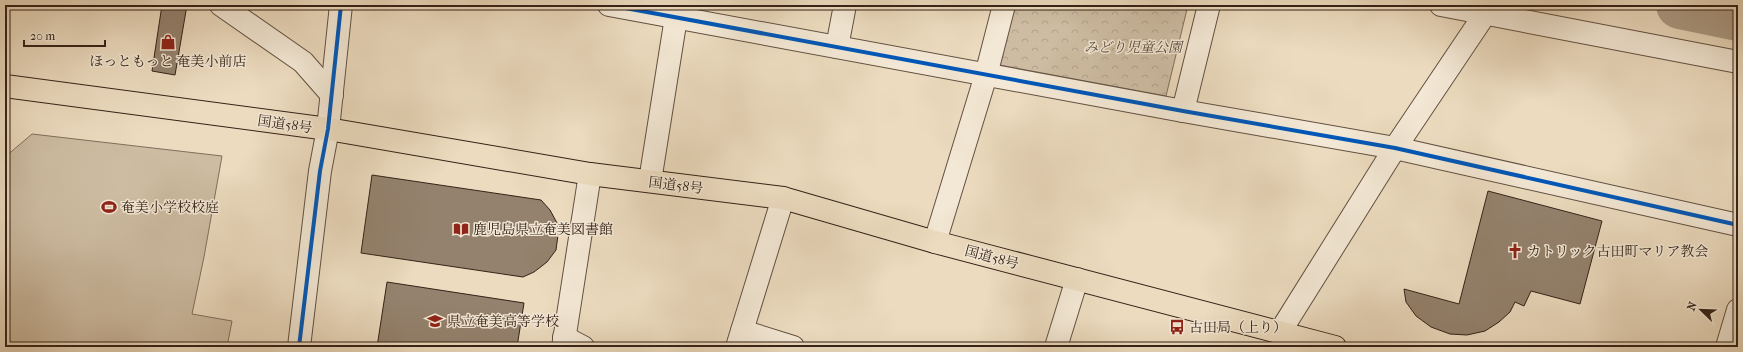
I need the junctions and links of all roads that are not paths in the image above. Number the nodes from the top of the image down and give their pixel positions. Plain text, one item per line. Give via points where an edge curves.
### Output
1 (221, 5) edge
2 (341, 5) edge
3 (610, 5) edge
4 (845, 5) edge
5 (1004, 5) edge
6 (1209, 5) edge
7 (1441, 5) edge
8 (1487, 9) edge
9 (676, 11) edge
10 (837, 47) junction
11 (1738, 62) edge
12 (986, 75) junction
13 (5, 86) edge
14 (332, 95) junction
15 (1183, 111) junction
16 (328, 129) junction
17 (1395, 148) junction
18 (590, 174) junction
19 (650, 182) junction
20 (783, 198) junction
21 (1738, 225) edge
22 (935, 242) junction
23 (1077, 279) junction
24 (1738, 310) edge
25 (1280, 332) junction
26 (740, 339) edge
27 (570, 344) edge
28 (298, 347) edge
29 (793, 347) edge
30 (1056, 347) edge
31 (1335, 347) edge
32 (1727, 347) edge

1 - 14 street via 303,62
2 - 14 street
3 - 9 street
4 - 10 street
5 - 12 street
6 - 15 street
7 - 8 street
8 - 11 street
8 - 17 street
9 - 10 street
9 - 19 street
10 - 12 street
12 - 15 street
12 - 22 street
13 - 16 highway, 国道58号
14 - 16 street
15 - 17 street
16 - 18 highway, 国道58号
16 - 28 street via 320,171
17 - 21 street
17 - 25 street
18 - 19 highway, 国道58号
18 - 27 street
19 - 20 highway, 国道58号
20 - 22 highway, 国道58号
20 - 26 street
22 - 23 highway, 国道58号
23 - 25 highway, 国道58号
23 - 30 street
24 - 32 street
25 - 31 highway, 国道58号
26 - 29 street

